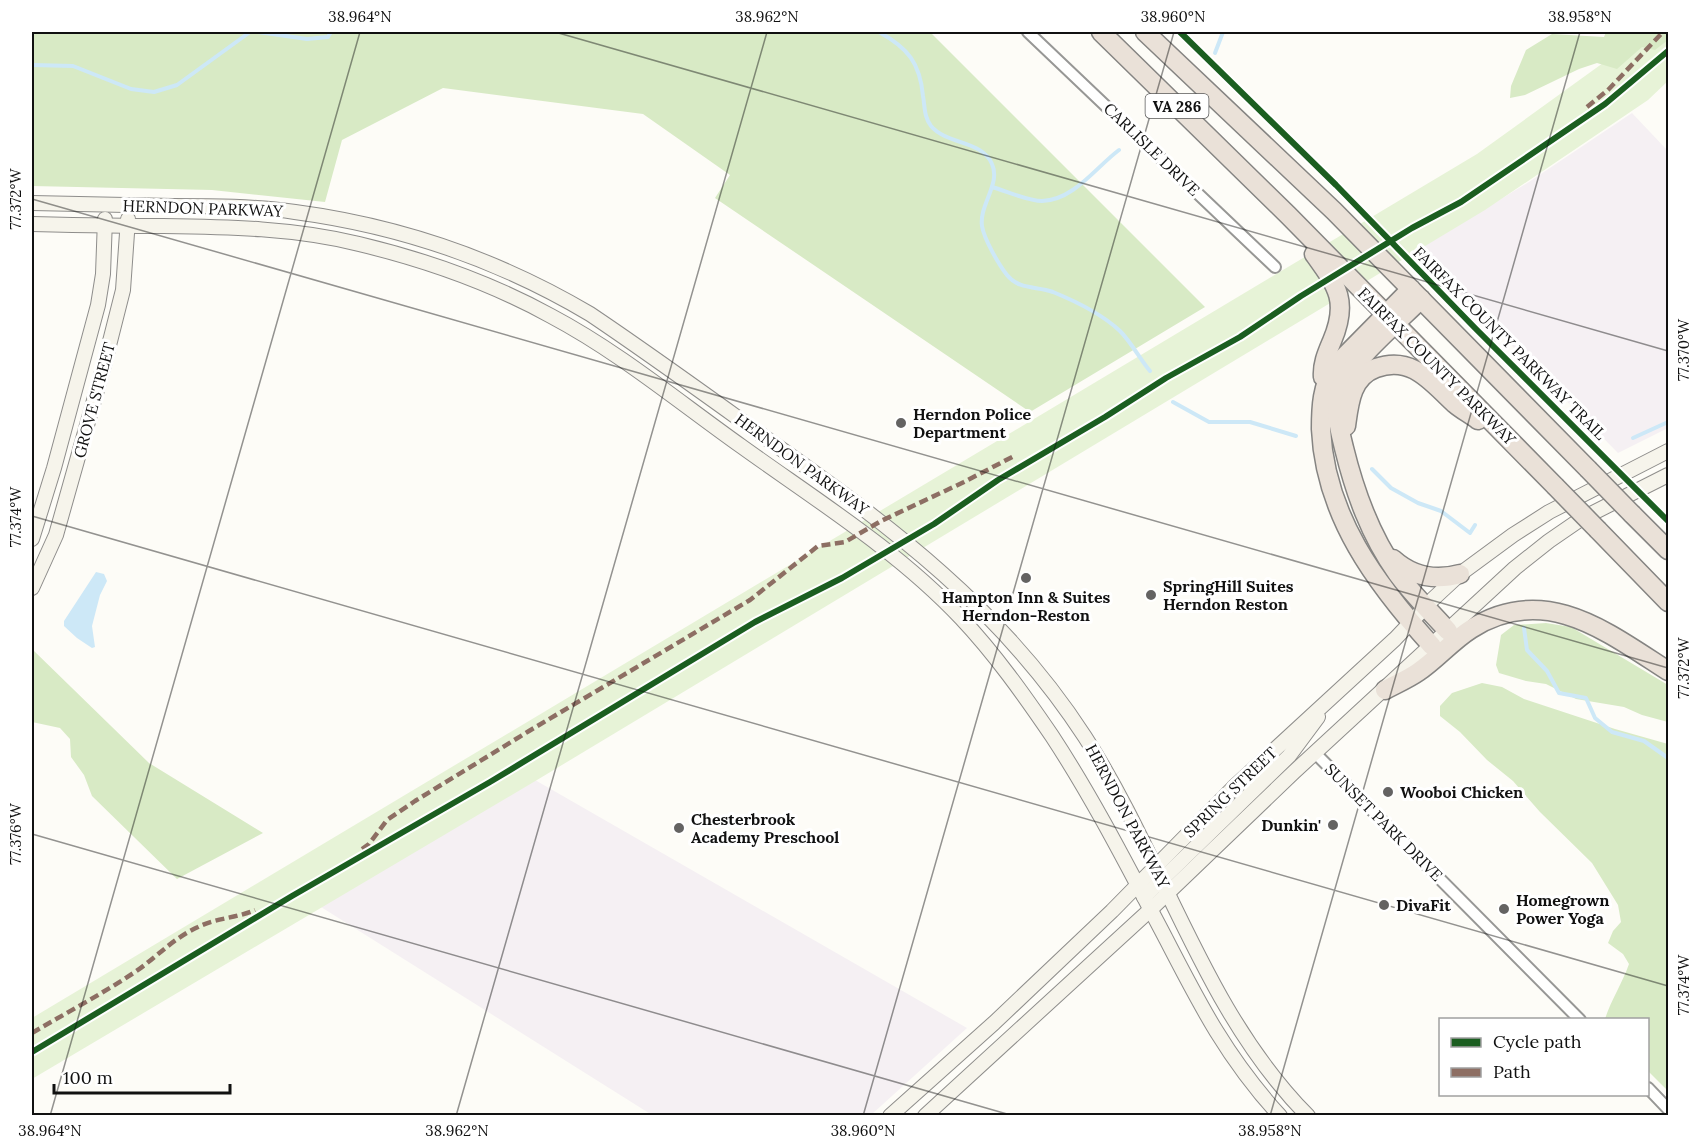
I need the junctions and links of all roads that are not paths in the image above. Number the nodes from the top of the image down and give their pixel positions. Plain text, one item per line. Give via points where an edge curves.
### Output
1 (1028, 32) edge
2 (1101, 32) edge
3 (1145, 32) edge
4 (32, 203) edge
5 (106, 205) junction
6 (129, 205) junction
7 (1288, 215) junction
8 (32, 224) edge
9 (105, 226) junction
10 (128, 226) junction
11 (1275, 267) dead end
12 (1416, 294) junction
13 (1390, 320) junction
14 (1324, 389) junction
15 (1510, 441) junction
16 (1668, 451) edge
17 (1345, 452) junction
18 (1668, 475) edge
19 (32, 539) edge
20 (1380, 545) junction
21 (1668, 550) edge
22 (1460, 574) junction
23 (32, 588) edge
24 (1668, 602) edge
25 (1425, 607) junction
26 (1411, 622) junction
27 (1448, 631) junction
28 (1432, 646) junction
29 (1668, 672) edge
30 (1385, 690) junction
31 (1335, 694) junction
32 (1315, 753) junction
33 (1156, 866) junction
34 (1162, 879) junction
35 (1169, 892) junction
36 (1144, 897) junction
37 (1578, 1018) edge
38 (1649, 1090) edge
39 (1668, 1109) edge
40 (890, 1116) edge
41 (925, 1116) edge
42 (1280, 1116) edge
43 (1308, 1116) edge

1 - 11 street, CARLISLE DRIVE
2 - 7 highway, FAIRFAX COUNTY PARKWAY / VA 286
3 - 12 highway, VA 286
4 - 5 main road, HERNDON PARKWAY
5 - 6 main road, HERNDON PARKWAY
5 - 9 main road, GROVE STREET
6 - 10 main road, GROVE STREET
6 - 33 main road, HERNDON PARKWAY via 234,206 381,227 495,265 590,314 846,495 964,591 1024,656 1071,716
7 - 13 highway, FAIRFAX COUNTY PARKWAY / VA 286
7 - 14 highway via 1339,294 1340,322 1323,367
8 - 9 main road, HERNDON PARKWAY
9 - 10 main road, HERNDON PARKWAY
9 - 19 main road, GROVE STREET via 98,305
10 - 23 main road, GROVE STREET via 123,290 94,404 56,535
10 - 36 main road, HERNDON PARKWAY via 273,230 396,253 490,287 549,315 611,353 844,520 962,619 1054,740
12 - 13 highway
12 - 21 highway, VA 286, bridge
13 - 14 highway via 1334,367
13 - 15 highway, FAIRFAX COUNTY PARKWAY / VA 286
13 - 17 highway via 1342,384 1337,408
14 - 26 highway via 1324,459 1333,496 1364,562
15 - 17 highway via 1457,406 1420,373 1391,363 1371,369 1354,387
15 - 24 highway, FAIRFAX COUNTY PARKWAY / VA 286, bridge
16 - 22 main road, SPRING STREET via 1532,522
17 - 20 highway via 1357,496
18 - 27 main road, SPRING STREET via 1564,530
20 - 22 highway via 1414,574 1436,578
20 - 25 highway via 1397,574
22 - 25 main road, SPRING STREET
25 - 26 main road, SPRING STREET
25 - 27 highway
26 - 28 highway
26 - 31 main road, SPRING STREET
27 - 28 main road, SPRING STREET
28 - 30 main road, SPRING STREET
29 - 30 highway via 1586,621 1551,611 1525,611 1483,622 1418,672
30 - 32 main road, SPRING STREET
31 - 33 main road, SPRING STREET via 1266,756
31 - 34 main road via 1289,756
32 - 35 main road, SPRING STREET
32 - 37 street, SUNSET PARK DRIVE
33 - 34 main road, HERNDON PARKWAY
33 - 36 main road, SPRING STREET
34 - 35 main road, HERNDON PARKWAY
34 - 36 main road
35 - 36 main road, SPRING STREET
35 - 43 main road, HERNDON PARKWAY via 1233,1020
36 - 40 main road, SPRING STREET
36 - 41 main road, SPRING STREET
36 - 42 main road, HERNDON PARKWAY via 1218,1036
38 - 39 street

